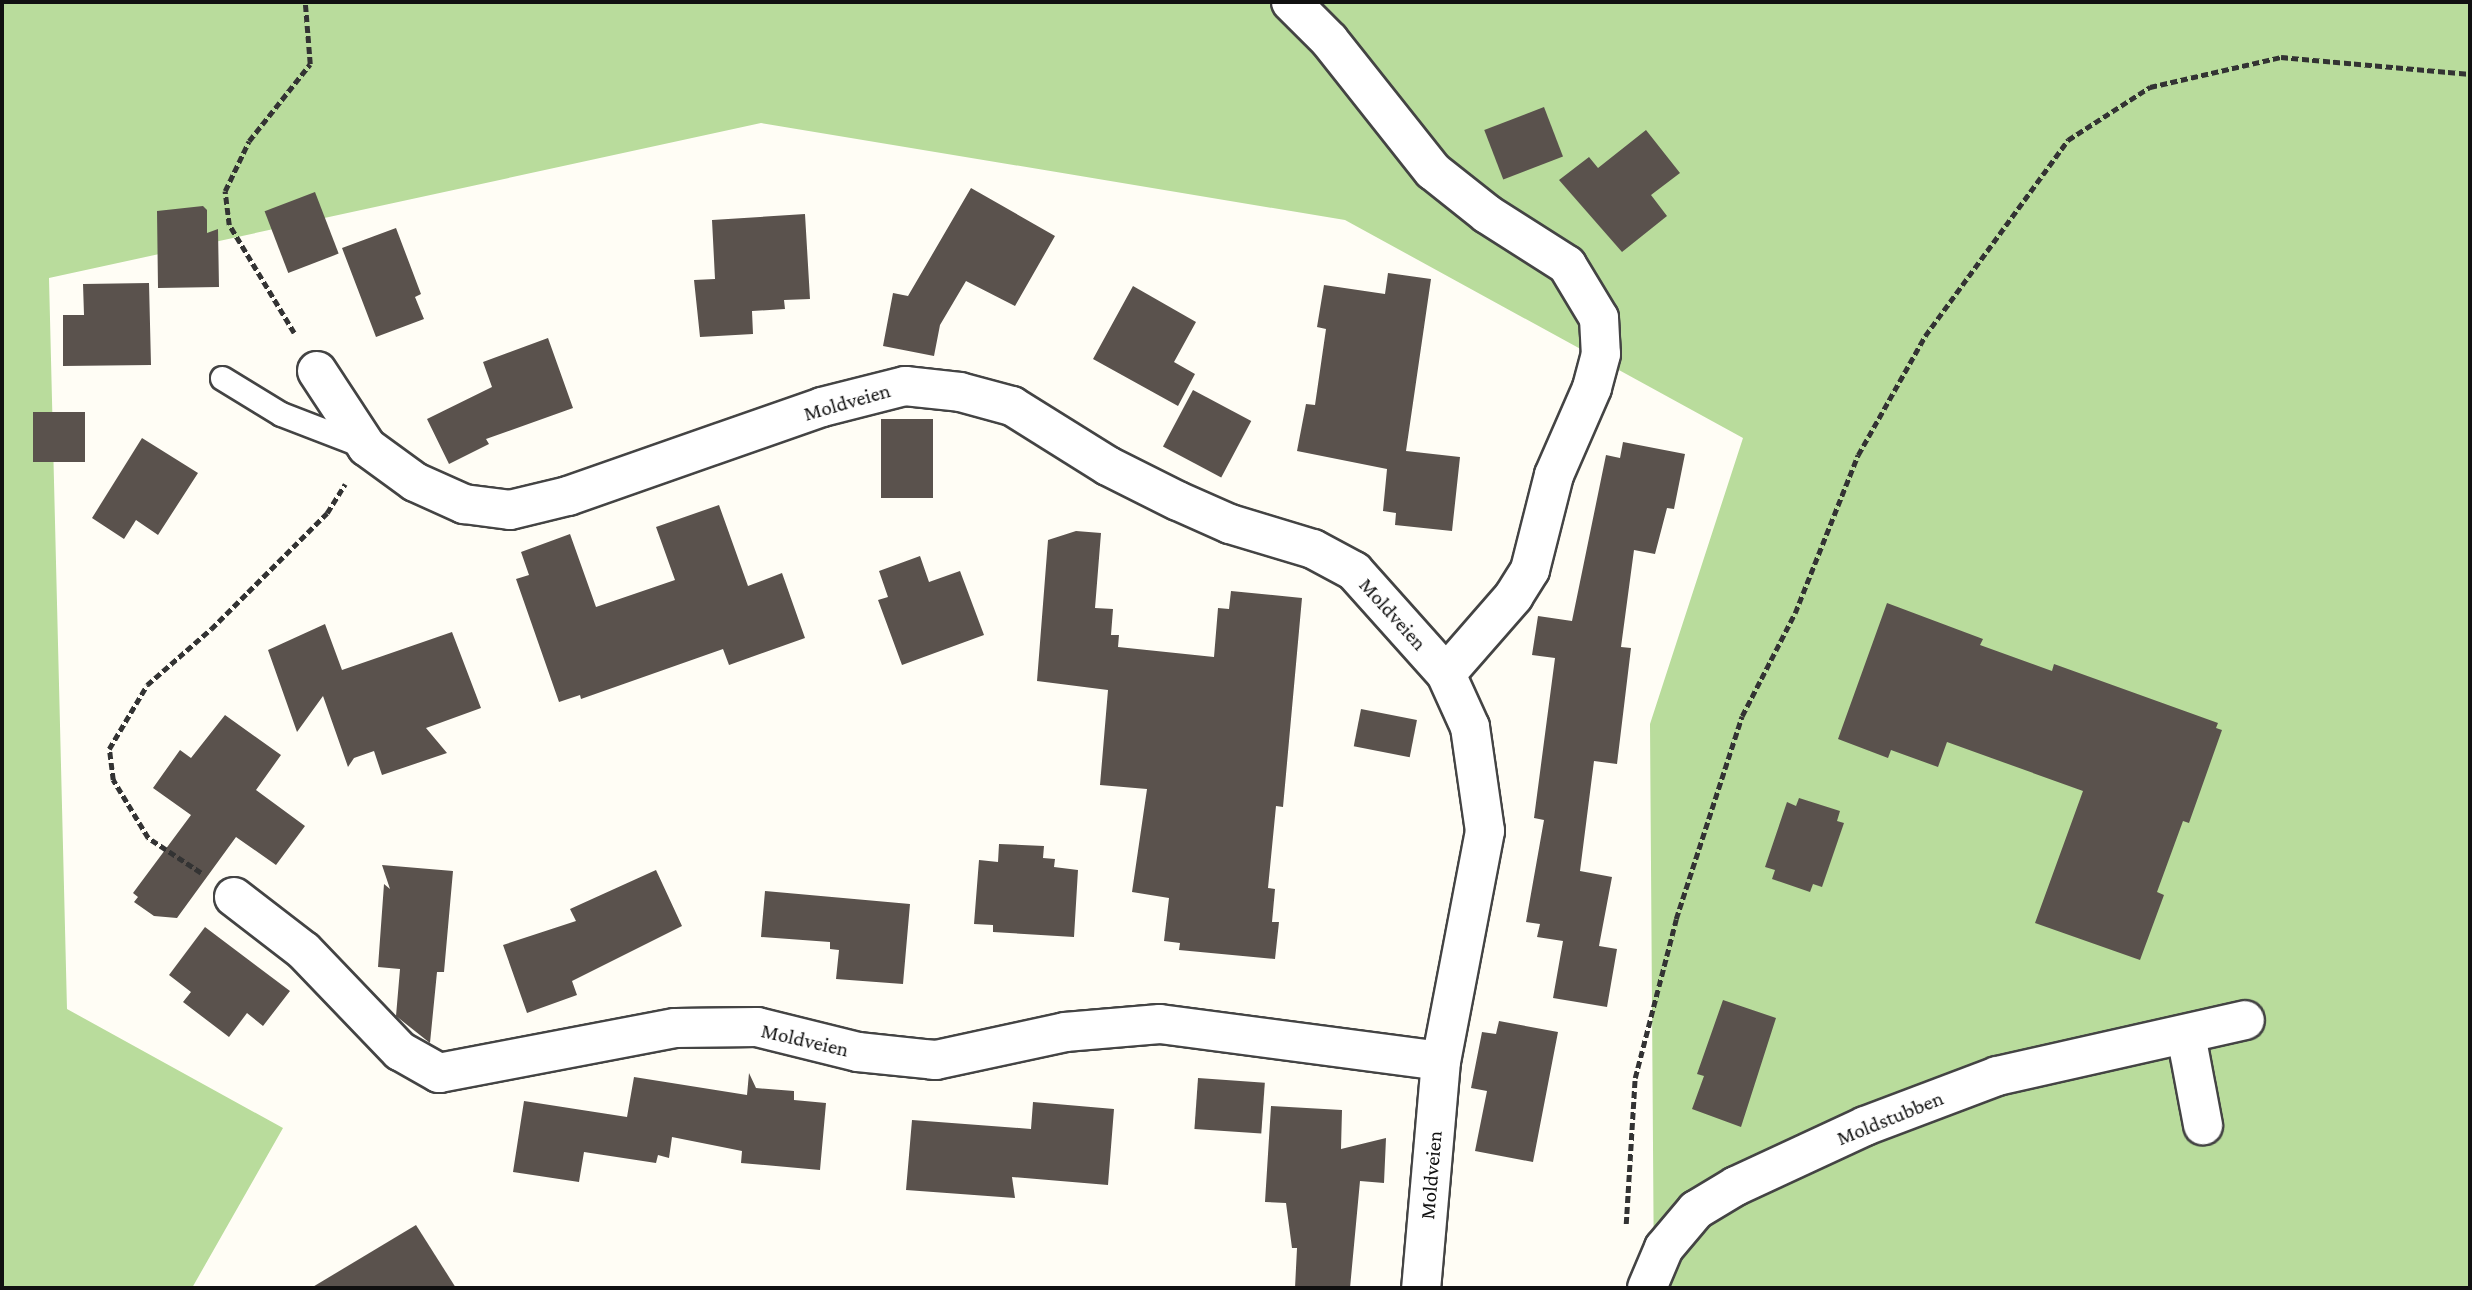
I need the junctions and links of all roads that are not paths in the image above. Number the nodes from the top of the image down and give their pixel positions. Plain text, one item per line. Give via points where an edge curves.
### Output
1 (1291, 2) edge
2 (317, 371) road end
3 (222, 378) dead end
4 (367, 447) junction
5 (1446, 674) junction
6 (234, 897) road end
7 (2245, 1020) dead end
8 (2186, 1035) junction
9 (1441, 1061) junction
10 (2203, 1125) dead end
11 (1420, 1288) edge
12 (1647, 1288) edge

1 - 5 street via 1329,40 1433,171 1487,214 1567,265 1599,318 1601,354 1592,388 1554,475 1530,570 1514,596
2 - 4 street, Moldveien
3 - 4 lane via 281,414
4 - 5 street, Moldveien via 415,482 464,505 510,510 568,496 822,407 905,386 960,392 1012,406 1108,466 1178,501 1230,524 1313,549 1354,571
5 - 9 street, Moldveien via 1470,727 1485,831
6 - 9 street, Moldveien via 303,951 400,1051 439,1073 675,1028 757,1027 858,1052 936,1060 1065,1032 1160,1024
7 - 8 street, Moldstubben
8 - 10 street
8 - 12 street, Moldstubben via 1997,1076 1865,1126 1736,1186 1696,1210 1664,1248
9 - 11 street, Moldveien

